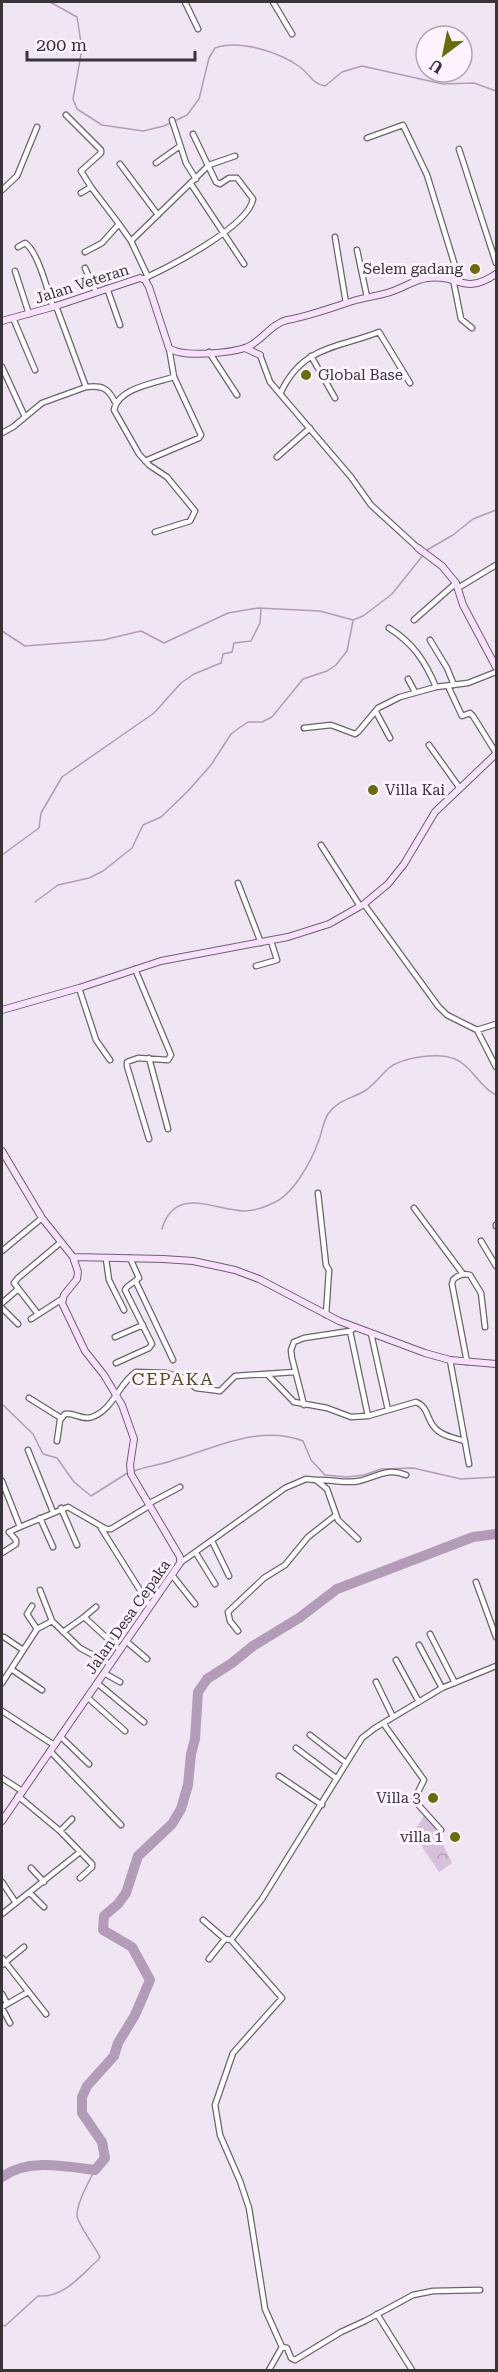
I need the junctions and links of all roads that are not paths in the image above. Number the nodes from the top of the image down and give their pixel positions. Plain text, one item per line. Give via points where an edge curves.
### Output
1 (185, 2) edge
2 (273, 2) edge
3 (198, 29) dead end
4 (292, 34) dead end
5 (66, 115) dead end
6 (172, 120) dead end
7 (37, 127) dead end
8 (193, 134) dead end
9 (367, 138) dead end
10 (180, 146) junction
11 (459, 149) dead end
12 (235, 156) dead end
13 (156, 163) dead end
14 (120, 164) dead end
15 (209, 165) junction
16 (196, 179) junction
17 (191, 184) junction
18 (91, 187) junction
19 (2, 190) edge
20 (81, 193) dead end
21 (158, 215) junction
22 (119, 224) junction
23 (223, 232) junction
24 (335, 237) dead end
25 (130, 241) junction
26 (18, 247) dead end
27 (357, 250) dead end
28 (85, 252) dead end
29 (496, 263) edge
30 (244, 264) dead end
31 (85, 268) dead end
32 (15, 271) dead end
33 (496, 274) edge
34 (145, 278) junction
35 (456, 280) junction
36 (107, 288) junction
37 (96, 292) junction
38 (367, 297) junction
39 (346, 303) junction
40 (54, 306) junction
41 (29, 314) junction
42 (13, 318) junction
43 (2, 321) edge
44 (120, 325) dead end
45 (472, 328) dead end
46 (261, 338) junction
47 (169, 348) junction
48 (245, 348) junction
49 (209, 352) junction
50 (260, 355) junction
51 (310, 356) junction
52 (2, 367) edge
53 (35, 370) dead end
54 (174, 377) junction
55 (410, 383) dead end
56 (86, 387) junction
57 (280, 394) junction
58 (237, 395) dead end
59 (335, 398) dead end
60 (115, 402) junction
61 (25, 417) junction
62 (310, 428) junction
63 (2, 433) edge
64 (277, 457) dead end
65 (145, 461) junction
66 (155, 532) dead end
67 (418, 548) joint
68 (496, 564) edge
69 (457, 586) junction
70 (414, 620) dead end
71 (389, 628) dead end
72 (430, 639) dead end
73 (496, 667) edge
74 (496, 672) edge
75 (408, 679) dead end
76 (451, 686) junction
77 (436, 687) junction
78 (415, 692) junction
79 (376, 712) junction
80 (304, 728) dead end
81 (390, 738) dead end
82 (429, 745) dead end
83 (496, 753) edge
84 (459, 787) junction
85 (321, 845) dead end
86 (238, 883) dead end
87 (362, 905) junction
88 (271, 941) junction
89 (261, 943) junction
90 (256, 966) dead end
91 (135, 969) junction
92 (79, 988) junction
93 (2, 1010) edge
94 (496, 1024) edge
95 (477, 1030) junction
96 (149, 1058) junction
97 (110, 1060) dead end
98 (496, 1067) edge
99 (168, 1129) dead end
100 (149, 1139) dead end
101 (2, 1151) edge
102 (318, 1193) dead end
103 (414, 1208) dead end
104 (42, 1218) junction
105 (481, 1241) dead end
106 (60, 1243) junction
107 (2, 1251) edge
108 (73, 1257) junction
109 (130, 1258) junction
110 (106, 1259) junction
111 (496, 1266) edge
112 (463, 1274) junction
113 (136, 1282) junction
114 (17, 1290) junction
115 (62, 1299) junction
116 (2, 1303) edge
117 (2, 1308) edge
118 (124, 1311) dead end
119 (38, 1314) junction
120 (326, 1315) junction
121 (31, 1319) dead end
122 (18, 1324) dead end
123 (143, 1325) junction
124 (485, 1327) dead end
125 (353, 1329) junction
126 (371, 1333) junction
127 (115, 1337) dead end
128 (173, 1360) dead end
129 (450, 1360) junction
130 (467, 1362) junction
131 (116, 1364) dead end
132 (496, 1364) edge
133 (295, 1372) junction
134 (267, 1374) junction
135 (116, 1395) junction
136 (29, 1398) dead end
137 (304, 1405) junction
138 (388, 1410) junction
139 (368, 1416) junction
140 (61, 1418) junction
141 (57, 1442) dead end
142 (465, 1442) junction
143 (28, 1450) dead end
144 (469, 1464) dead end
145 (405, 1475) dead end
146 (316, 1480) junction
147 (2, 1481) edge
148 (180, 1487) dead end
149 (149, 1505) junction
150 (62, 1508) junction
151 (53, 1512) junction
152 (336, 1515) junction
153 (40, 1518) junction
154 (20, 1527) junction
155 (101, 1528) junction
156 (358, 1539) dead end
157 (212, 1541) junction
158 (77, 1545) dead end
159 (53, 1547) dead end
160 (2, 1553) edge
161 (196, 1553) junction
162 (180, 1563) junction
163 (172, 1575) junction
164 (229, 1576) dead end
165 (476, 1582) dead end
166 (215, 1584) dead end
167 (40, 1590) dead end
168 (195, 1604) dead end
169 (32, 1606) dead end
170 (150, 1606) junction
171 (96, 1607) dead end
172 (84, 1617) junction
173 (52, 1621) junction
174 (37, 1629) junction
175 (238, 1631) dead end
176 (63, 1632) junction
177 (429, 1634) dead end
178 (4, 1637) dead end
179 (496, 1637) edge
180 (126, 1641) junction
181 (419, 1645) dead end
182 (23, 1650) junction
183 (120, 1650) junction
184 (147, 1659) dead end
185 (396, 1660) dead end
186 (110, 1664) junction
187 (496, 1666) edge
188 (11, 1669) junction
189 (104, 1673) junction
190 (120, 1682) dead end
191 (376, 1682) dead end
192 (2, 1683) edge
193 (97, 1683) junction
194 (455, 1683) junction
195 (442, 1688) junction
196 (42, 1690) dead end
197 (87, 1697) junction
198 (419, 1702) junction
199 (2, 1711) edge
200 (393, 1717) junction
201 (144, 1722) dead end
202 (383, 1724) junction
203 (125, 1731) dead end
204 (310, 1735) dead end
205 (60, 1736) junction
206 (52, 1748) junction
207 (296, 1748) dead end
208 (346, 1763) junction
209 (89, 1764) dead end
210 (279, 1776) dead end
211 (2, 1778) edge
212 (336, 1778) junction
213 (20, 1794) junction
214 (322, 1805) junction
215 (2, 1817) edge
216 (72, 1819) dead end
217 (121, 1826) dead end
218 (441, 1830) dead end
219 (60, 1831) junction
220 (80, 1852) junction
221 (31, 1868) dead end
222 (80, 1878) dead end
223 (2, 1882) edge
224 (44, 1882) junction
225 (30, 1893) junction
226 (16, 1903) junction
227 (44, 1907) dead end
228 (2, 1914) edge
229 (203, 1920) dead end
230 (228, 1940) junction
231 (24, 1947) dead end
232 (209, 1959) dead end
233 (3, 1962) edge
234 (28, 1992) junction
235 (2, 1994) edge
236 (7, 2003) junction
237 (2, 2008) edge
238 (46, 2014) dead end
239 (10, 2023) dead end
240 (480, 2290) dead end
241 (377, 2314) junction
242 (282, 2347) junction
243 (269, 2370) edge
244 (412, 2370) edge

1 - 3 street
2 - 4 street
5 - 18 street via 101,150 81,171
6 - 10 street
7 - 19 street via 17,176
8 - 15 street
9 - 35 street via 405,124 427,176
10 - 13 street
10 - 16 street
11 - 29 street
12 - 15 street
14 - 21 street
15 - 16 street
15 - 23 street via 216,182 237,178 254,199 240,221
16 - 17 street
17 - 21 street
17 - 23 street
18 - 20 street
18 - 22 street
21 - 25 street
22 - 25 street
22 - 28 street via 102,243
23 - 30 street
23 - 34 street via 179,262
24 - 39 street
25 - 34 street
26 - 40 street via 25,243 29,246
27 - 38 street
31 - 37 street
32 - 41 street
33 - 35 street via 477,285
34 - 36 street, Jalan Veteran
34 - 47 street, Jalan Veteran
35 - 38 street via 425,278
35 - 45 street via 461,319
36 - 37 street, Jalan Veteran
36 - 44 street
37 - 40 street, Jalan Veteran
38 - 39 street
39 - 46 street via 279,322
40 - 41 street, Jalan Veteran
40 - 56 street
41 - 42 street, Jalan Veteran
42 - 43 street, Jalan Veteran
42 - 53 street
46 - 48 street
46 - 50 street
47 - 49 street via 179,354
47 - 54 street
48 - 49 street
48 - 50 street
49 - 58 street
50 - 57 street via 266,374
51 - 55 street via 379,332
51 - 57 street via 288,376
51 - 59 street
52 - 61 street
54 - 60 street via 124,394
54 - 65 street via 201,435
56 - 60 street via 104,388
56 - 61 street via 42,404
57 - 62 street
60 - 65 street via 118,420
61 - 63 street
62 - 64 street
62 - 67 street via 371,505
65 - 66 street via 167,477 195,511 190,521
67 - 69 street via 446,570
68 - 69 street
69 - 70 street
69 - 73 street
71 - 77 street via 414,647
72 - 76 street via 447,668
74 - 76 street
75 - 78 street
76 - 77 street
76 - 83 street via 462,716 473,716
77 - 78 street
78 - 79 street
79 - 80 street via 355,734 332,725
79 - 81 street
82 - 84 street
83 - 84 street
84 - 87 street via 435,812 395,876
85 - 87 street
86 - 89 street
87 - 88 street via 329,924
87 - 95 street via 438,1006
88 - 89 street
88 - 90 street via 278,960
89 - 91 street via 182,956
91 - 92 street
91 - 96 street via 171,1055 168,1060
92 - 93 street
92 - 97 street via 96,1040
94 - 95 street
95 - 98 street
96 - 99 street
96 - 100 street via 127,1062
101 - 104 street
102 - 120 street via 329,1270
103 - 112 street
104 - 106 street
104 - 107 street
105 - 111 street
106 - 108 street
106 - 114 street via 18,1278 14,1283
108 - 110 street
108 - 115 street via 77,1279
109 - 110 street
109 - 113 street via 139,1278
109 - 120 street via 193,1261 235,1270
110 - 118 street via 109,1280
112 - 124 street via 472,1277 482,1293
112 - 130 street via 452,1282
113 - 123 street via 125,1290
113 - 128 street
114 - 116 street
114 - 119 street
115 - 119 street
115 - 135 street, Jalan Desa Cepaka via 82,1348
117 - 122 street
119 - 121 street
120 - 125 street
123 - 127 street
123 - 131 street via 152,1346
125 - 126 street
125 - 133 street via 294,1342 291,1350
125 - 139 street
126 - 129 street
126 - 138 street
129 - 130 street
129 - 142 street
130 - 132 street
133 - 134 street
133 - 137 street
134 - 135 street via 235,1376 220,1391 196,1388 179,1377 136,1372
134 - 137 street via 292,1401
135 - 140 street via 91,1418 67,1412
135 - 149 street, Jalan Desa Cepaka via 134,1439 131,1474
136 - 140 street
137 - 139 street via 351,1417
138 - 139 street
138 - 142 street via 420,1403 437,1431
140 - 141 street
142 - 144 street
143 - 151 street
145 - 146 street via 389,1470 358,1481
146 - 152 street via 331,1494
146 - 157 street via 306,1479 285,1488
147 - 154 street
148 - 149 street
149 - 155 street via 111,1529
149 - 162 street, Jalan Desa Cepaka
150 - 151 street
150 - 155 street via 73,1508
150 - 158 street
151 - 153 street
152 - 156 street
152 - 175 street via 308,1538 285,1565 264,1578 228,1612
153 - 154 street
153 - 159 street
154 - 160 street via 9,1532 16,1544
155 - 170 street
157 - 161 street
157 - 164 street
161 - 162 street
161 - 166 street
162 - 163 street, Jalan Desa Cepaka
163 - 168 street
163 - 170 street, Jalan Desa Cepaka
165 - 179 street
167 - 173 street
169 - 174 street via 27,1614
170 - 180 street, Jalan Desa Cepaka
171 - 172 street
172 - 176 street
172 - 183 street
173 - 174 street
173 - 176 street
174 - 182 street
176 - 186 street via 80,1648
177 - 194 street
178 - 182 street
180 - 183 street, Jalan Desa Cepaka
180 - 184 street
181 - 195 street
182 - 188 street
183 - 186 street, Jalan Desa Cepaka
185 - 198 street
186 - 189 street, Jalan Desa Cepaka
187 - 194 street
188 - 192 street
188 - 196 street
189 - 190 street
189 - 193 street, Jalan Desa Cepaka
191 - 200 street
193 - 197 street, Jalan Desa Cepaka
193 - 201 street
194 - 195 street
195 - 198 street
197 - 203 street
197 - 205 street, Jalan Desa Cepaka
198 - 200 street
199 - 206 street
200 - 202 street
202 - 208 street via 362,1738
202 - 218 street via 424,1780 414,1800
204 - 208 street
205 - 206 street, Jalan Desa Cepaka
205 - 209 street
206 - 213 street, Jalan Desa Cepaka
206 - 217 street
207 - 212 street
208 - 212 street
210 - 214 street
211 - 213 street
212 - 214 street
213 - 215 street, Jalan Desa Cepaka
213 - 219 street
214 - 230 street via 262,1899
216 - 219 street
219 - 220 street
220 - 222 street via 93,1866
220 - 224 street
221 - 224 street
223 - 226 street
224 - 225 street
225 - 226 street
225 - 227 street
226 - 228 street
229 - 230 street
230 - 232 street
230 - 242 street via 282,1998 233,2053 215,2105 220,2135 249,2208 265,2309
231 - 233 street
233 - 234 street
234 - 236 street
234 - 238 street
235 - 236 street
236 - 237 street
237 - 239 street
240 - 241 street via 418,2294
241 - 242 street via 295,2360
241 - 244 street
242 - 243 street

